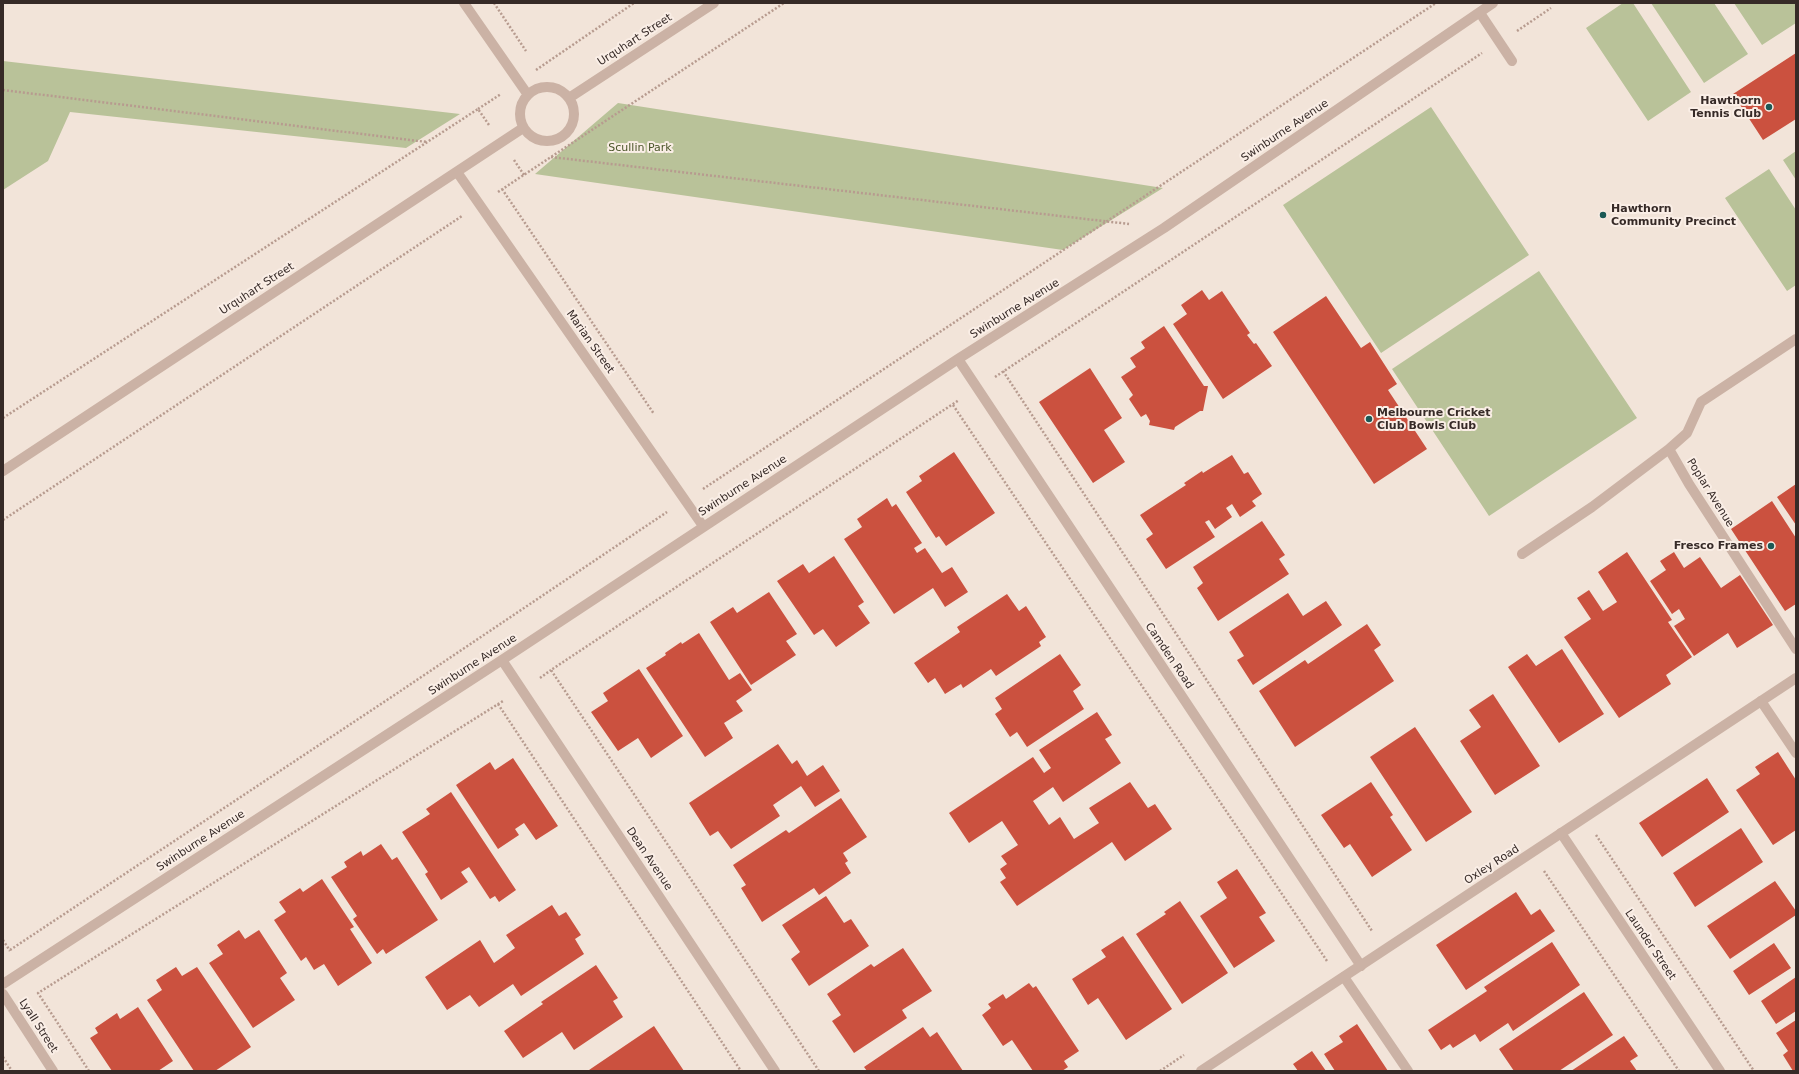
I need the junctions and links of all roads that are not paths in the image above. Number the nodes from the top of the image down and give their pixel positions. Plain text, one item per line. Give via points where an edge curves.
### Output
1 (464, 3) edge
2 (714, 3) edge
3 (1493, 3) edge
4 (1480, 14) junction
5 (1512, 61) dead end
6 (528, 95) junction
7 (569, 98) junction
8 (523, 128) junction
9 (457, 172) junction
10 (1796, 339) edge
11 (958, 359) junction
12 (1669, 449) junction
13 (3, 471) edge
14 (703, 526) junction
15 (1522, 554) dead end
16 (1796, 649) edge
17 (502, 660) junction
18 (1796, 678) edge
19 (1761, 701) junction
20 (1796, 754) edge
21 (1561, 833) junction
22 (1361, 966) junction
23 (1344, 977) junction
24 (3, 984) edge
25 (3, 994) edge
26 (53, 1071) edge
27 (775, 1071) edge
28 (1201, 1071) edge
29 (1408, 1071) edge
30 (1720, 1071) edge

1 - 6 street
2 - 7 street, Urquhart Street
3 - 4 street, Swinburne Avenue
4 - 5 street
4 - 11 street, Swinburne Avenue via 1164,228
6 - 7 street via 536,89 545,87 563,91
6 - 8 street via 520,110
7 - 8 street via 574,106 573,123 562,137 545,142 537,140
8 - 9 street, Urquhart Street
9 - 13 street, Urquhart Street
9 - 14 street, Marian Street
10 - 12 street via 1701,402 1687,433
11 - 14 street, Swinburne Avenue
11 - 22 street, Camden Road
12 - 15 street via 1592,507
12 - 16 street, Poplar Avenue via 1693,491
14 - 17 street, Swinburne Avenue
17 - 24 street, Swinburne Avenue
17 - 27 street, Dean Avenue
18 - 19 street, Oxley Road
19 - 20 street
19 - 21 street, Oxley Road
21 - 22 street, Oxley Road
21 - 30 street, Launder Street
22 - 23 street, Oxley Road
23 - 28 street, Oxley Road
23 - 29 street
25 - 26 street, Lyall Street

